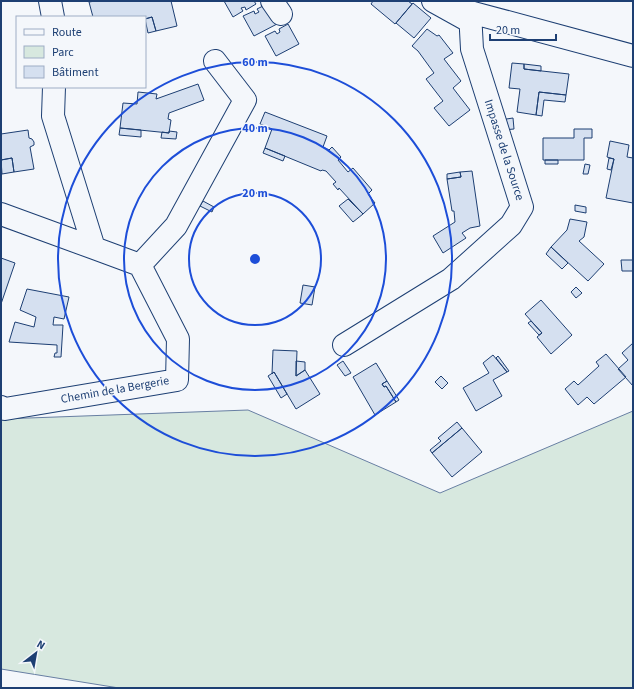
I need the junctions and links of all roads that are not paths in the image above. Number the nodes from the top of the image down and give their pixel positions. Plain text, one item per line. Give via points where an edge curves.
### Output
1 (50, 1) edge
2 (433, 1) edge
3 (466, 11) edge
4 (53, 16) edge
5 (633, 56) edge
6 (215, 61) dead end
7 (54, 88) edge
8 (1, 214) edge
9 (94, 248) junction
10 (140, 265) junction
11 (344, 345) dead end
12 (1, 408) edge

1 - 4 street
2 - 3 street
3 - 5 street
3 - 11 street, Impasse de la Source via 472,49 522,207 511,225 451,279
6 - 10 street via 245,100 176,226
7 - 9 street via 53,116
8 - 9 street
9 - 10 street
10 - 12 street, Chemin de la Bergerie via 178,340 177,380

